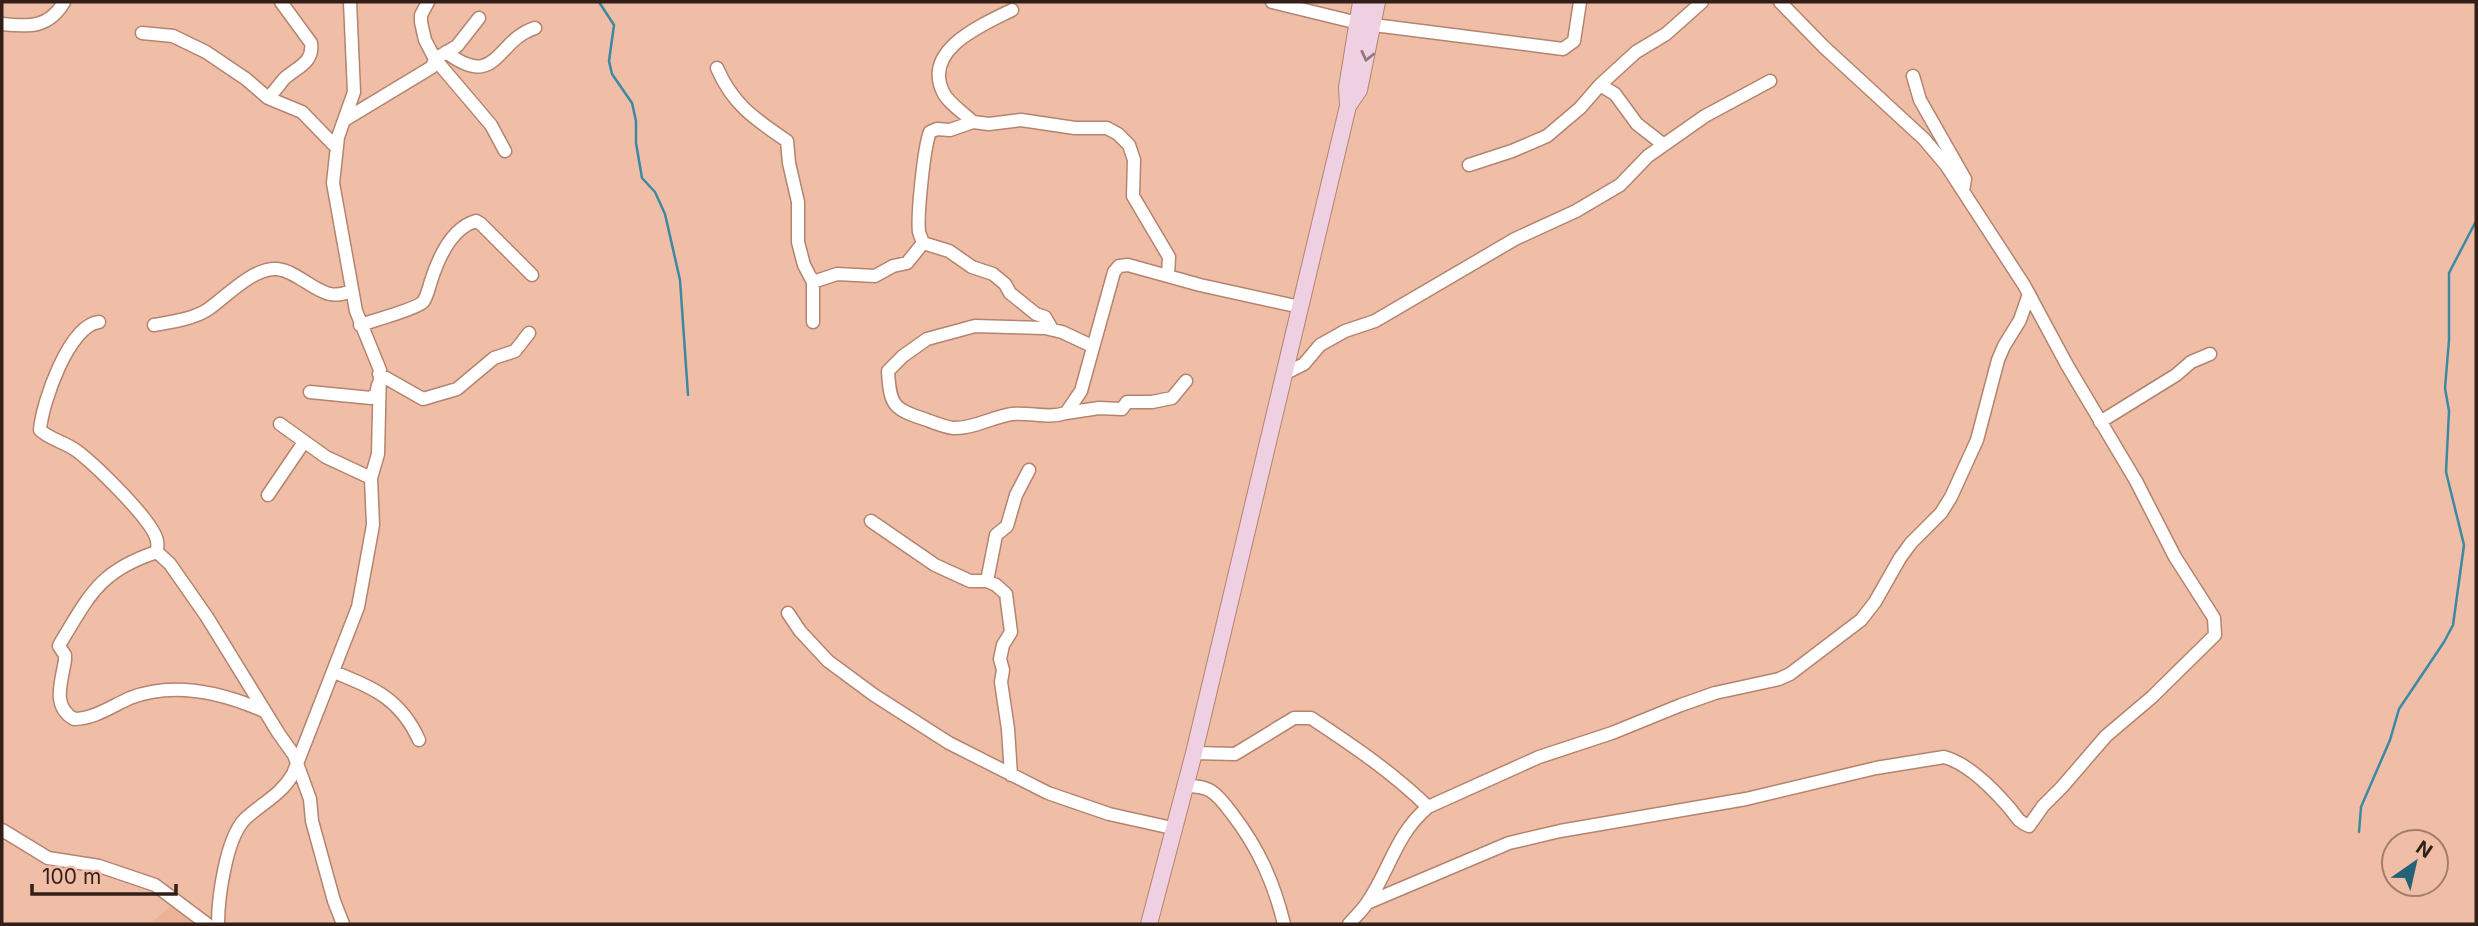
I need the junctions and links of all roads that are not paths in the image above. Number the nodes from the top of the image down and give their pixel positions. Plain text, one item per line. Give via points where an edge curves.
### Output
1 (64, 2) edge
2 (281, 2) edge
3 (350, 2) edge
4 (428, 2) edge
5 (1272, 2) edge
6 (1362, 2) edge
7 (1377, 2) edge
8 (1580, 2) edge
9 (1702, 2) edge
10 (1780, 2) edge
11 (1012, 10) dead end
12 (479, 18) dead end
13 (2, 24) edge
14 (1366, 24) junction
15 (535, 28) dead end
16 (142, 33) dead end
17 (441, 56) junction
18 (718, 68) dead end
19 (1913, 76) dead end
20 (1770, 81) dead end
21 (1600, 85) junction
22 (268, 98) junction
23 (346, 119) junction
24 (973, 122) junction
25 (1664, 145) junction
26 (337, 148) junction
27 (505, 151) dead end
28 (1469, 165) dead end
29 (1963, 191) junction
30 (923, 243) junction
31 (532, 275) dead end
32 (1168, 276) junction
33 (813, 282) junction
34 (352, 290) junction
35 (2029, 294) junction
36 (1300, 307) junction
37 (99, 322) dead end
38 (813, 323) dead end
39 (154, 325) dead end
40 (360, 325) junction
41 (1052, 329) junction
42 (529, 333) dead end
43 (1092, 346) junction
44 (2210, 355) dead end
45 (379, 370) junction
46 (1284, 374) junction
47 (1185, 381) dead end
48 (310, 392) dead end
49 (1066, 413) junction
50 (2101, 422) junction
51 (279, 424) dead end
52 (304, 442) junction
53 (1029, 470) dead end
54 (371, 478) junction
55 (268, 495) dead end
56 (871, 521) dead end
57 (157, 552) junction
58 (986, 581) junction
59 (788, 613) dead end
60 (334, 673) junction
61 (264, 710) junction
62 (419, 740) dead end
63 (1194, 754) junction
64 (298, 762) junction
65 (1011, 775) junction
66 (1184, 786) junction
67 (1428, 807) junction
68 (1172, 828) junction
69 (2, 830) edge
70 (1367, 903) junction
71 (207, 924) edge
72 (219, 924) edge
73 (343, 924) edge
74 (1149, 924) edge
75 (1284, 924) edge
76 (1349, 924) edge

1 - 13 street via 43,24
2 - 22 street via 312,51 307,62
3 - 23 street via 356,80
4 - 17 street via 421,15 421,30
5 - 14 street
6 - 14 street
7 - 14 street
8 - 14 street via 1574,41 1563,49
9 - 21 street
10 - 29 street via 1924,139
11 - 24 street via 959,39 943,59 939,75 943,93
12 - 17 street via 457,46
14 - 36 street via 1359,90 1348,106
15 - 17 street via 477,67
16 - 22 street via 185,41 228,66
17 - 23 street via 432,67
17 - 27 street
18 - 33 street via 739,105 787,141 798,202 799,242
19 - 29 street via 1920,100 1965,179
20 - 25 street
21 - 25 street via 1615,94 1637,124
21 - 28 street via 1547,136
22 - 26 street via 302,112
23 - 26 street
24 - 30 street via 930,132 919,232
24 - 32 street via 1021,120 1107,128 1118,134 1129,145 1134,160 1133,196 1169,257
25 - 46 street via 1620,185 1515,239 1375,321 1320,345 1304,364
26 - 34 street via 333,183
29 - 35 street
30 - 33 street via 907,263 875,276 837,274
30 - 41 street via 950,251 972,267 998,277 1010,293 1045,317
31 - 40 street via 476,221 447,245 423,302
32 - 36 street
32 - 43 street via 1119,266
33 - 38 street
34 - 39 street via 343,295 324,292 292,274 267,270 194,316
34 - 40 street
35 - 50 street
35 - 67 street via 1998,360 1977,440 1961,480 1941,513 1900,558 1861,620 1779,679 1681,705 1539,757
36 - 46 street
37 - 57 street via 91,323 70,346 40,430 85,457 130,502 151,528
40 - 45 street
41 - 43 street
41 - 49 street via 975,326 927,339 888,371 890,396 901,411 953,428 1015,414
42 - 45 street via 515,351 494,358 457,389 423,399
43 - 49 street via 1081,391
44 - 50 street via 2191,362
45 - 48 street via 378,390 370,398
45 - 54 street via 378,454
46 - 63 street
47 - 49 street via 1172,398 1127,402 1122,409
50 - 70 street via 2214,618 2217,631 2178,673 2106,736 2029,826 2019,822 1993,790 1944,757 1509,843
51 - 52 street
52 - 54 street
52 - 55 street
53 - 58 street via 1007,526 996,535
54 - 60 street via 373,525 358,607
56 - 58 street via 948,572 970,581
57 - 61 street via 207,617
57 - 61 street via 122,565 102,582 61,642 65,660 59,699 64,711 74,719 88,718 145,693 189,689
58 - 65 street via 1003,590 1009,600 1011,632 1000,659
59 - 65 street via 811,644 850,678 949,743
60 - 62 street via 381,692 409,721
60 - 64 street
61 - 64 street
63 - 66 street
63 - 67 street via 1235,754 1304,716 1377,762
64 - 72 street via 286,786 243,821 236,833 224,877
64 - 73 street
65 - 68 street via 1109,814
66 - 68 street
66 - 75 street via 1212,791 1244,830 1264,863
67 - 70 street via 1401,837
68 - 74 street
69 - 71 street via 48,858 99,866 155,885
70 - 76 street

